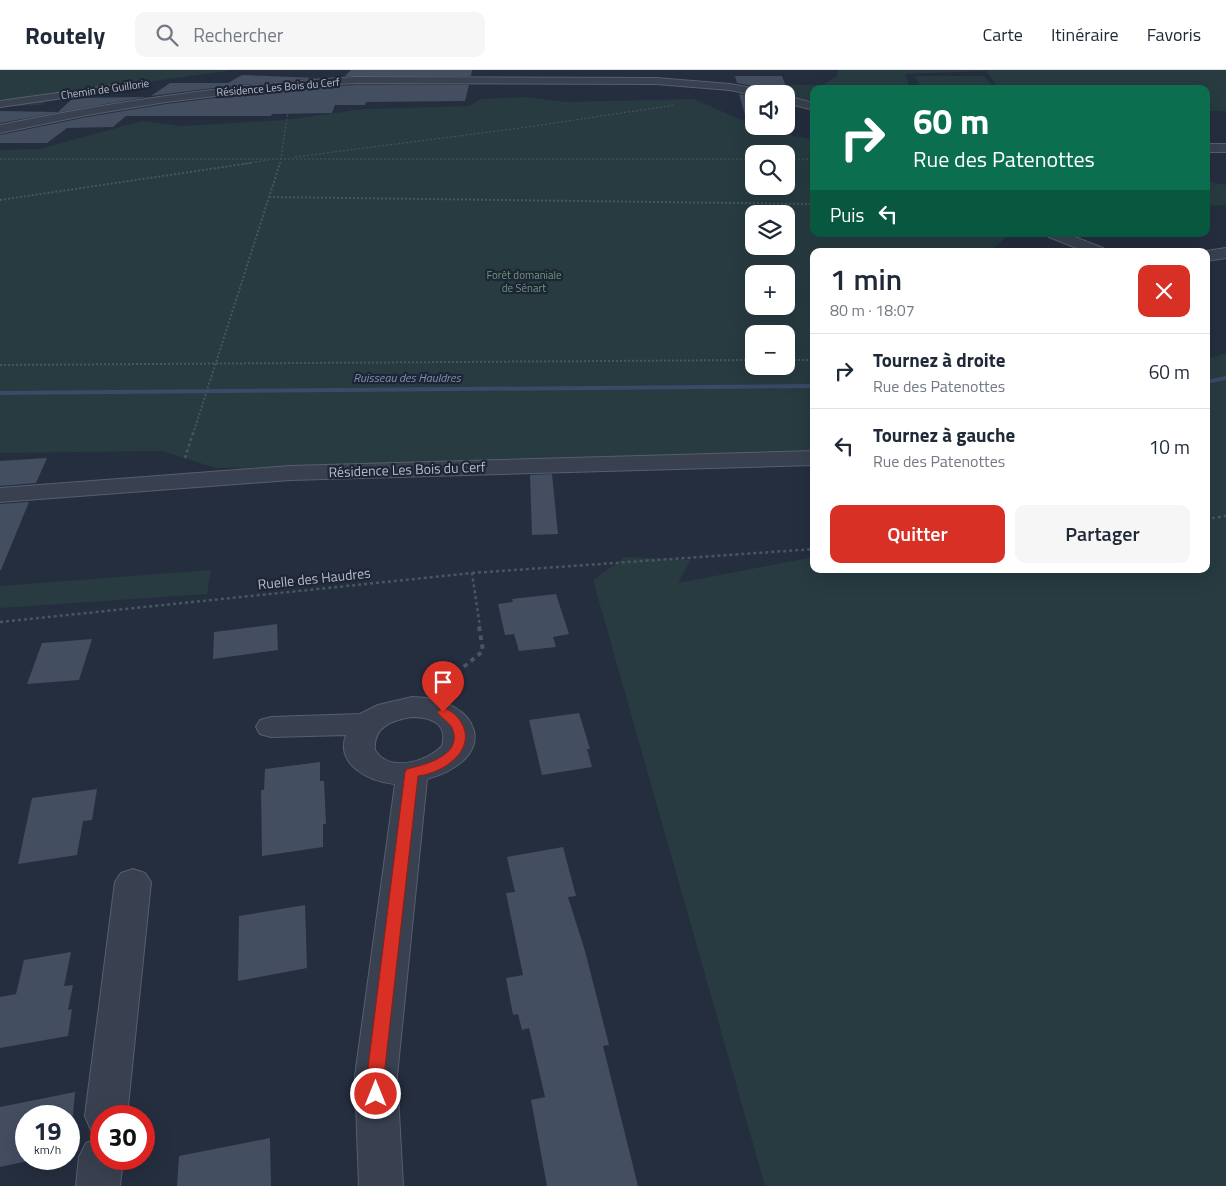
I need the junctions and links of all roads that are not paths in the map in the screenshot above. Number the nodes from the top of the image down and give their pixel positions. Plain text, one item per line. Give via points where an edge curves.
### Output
1 (461, 80) junction
2 (129, 86) dead end
3 (745, 90) edge
4 (223, 91) junction
5 (395, 92) dead end
6 (290, 99) road end
7 (795, 102) edge
8 (0, 104) edge
9 (810, 106) edge
10 (0, 129) edge
11 (1210, 148) edge
12 (1226, 148) edge
13 (1062, 237) edge
14 (1089, 248) edge
15 (1226, 253) edge
16 (1210, 255) edge
17 (810, 458) edge
18 (0, 495) edge
19 (369, 724) junction
20 (271, 727) dead end
21 (412, 772) junction
22 (133, 882) dead end
23 (107, 1105) edge
24 (100, 1170) edge
25 (98, 1186) edge
26 (382, 1186) edge

1 - 3 street, Résidence Les Bois du Cerf via 656,81
1 - 4 street, Résidence Les Bois du Cerf via 356,80
1 - 5 street via 446,86
2 - 8 street, Chemin de Guillorie
4 - 6 street via 235,98 250,100
4 - 10 street, Résidence Les Bois du Cerf via 87,111
7 - 9 street
11 - 12 street
13 - 14 street
15 - 16 street
17 - 18 street, Résidence Les Bois du Cerf via 290,473
19 - 20 street
19 - 21 street via 361,734 358,746 362,757 385,772
19 - 21 street via 381,715 412,707 443,712 453,720 460,731 460,743 452,755 439,765
21 - 26 street via 376,1076
22 - 23 street
24 - 25 street

